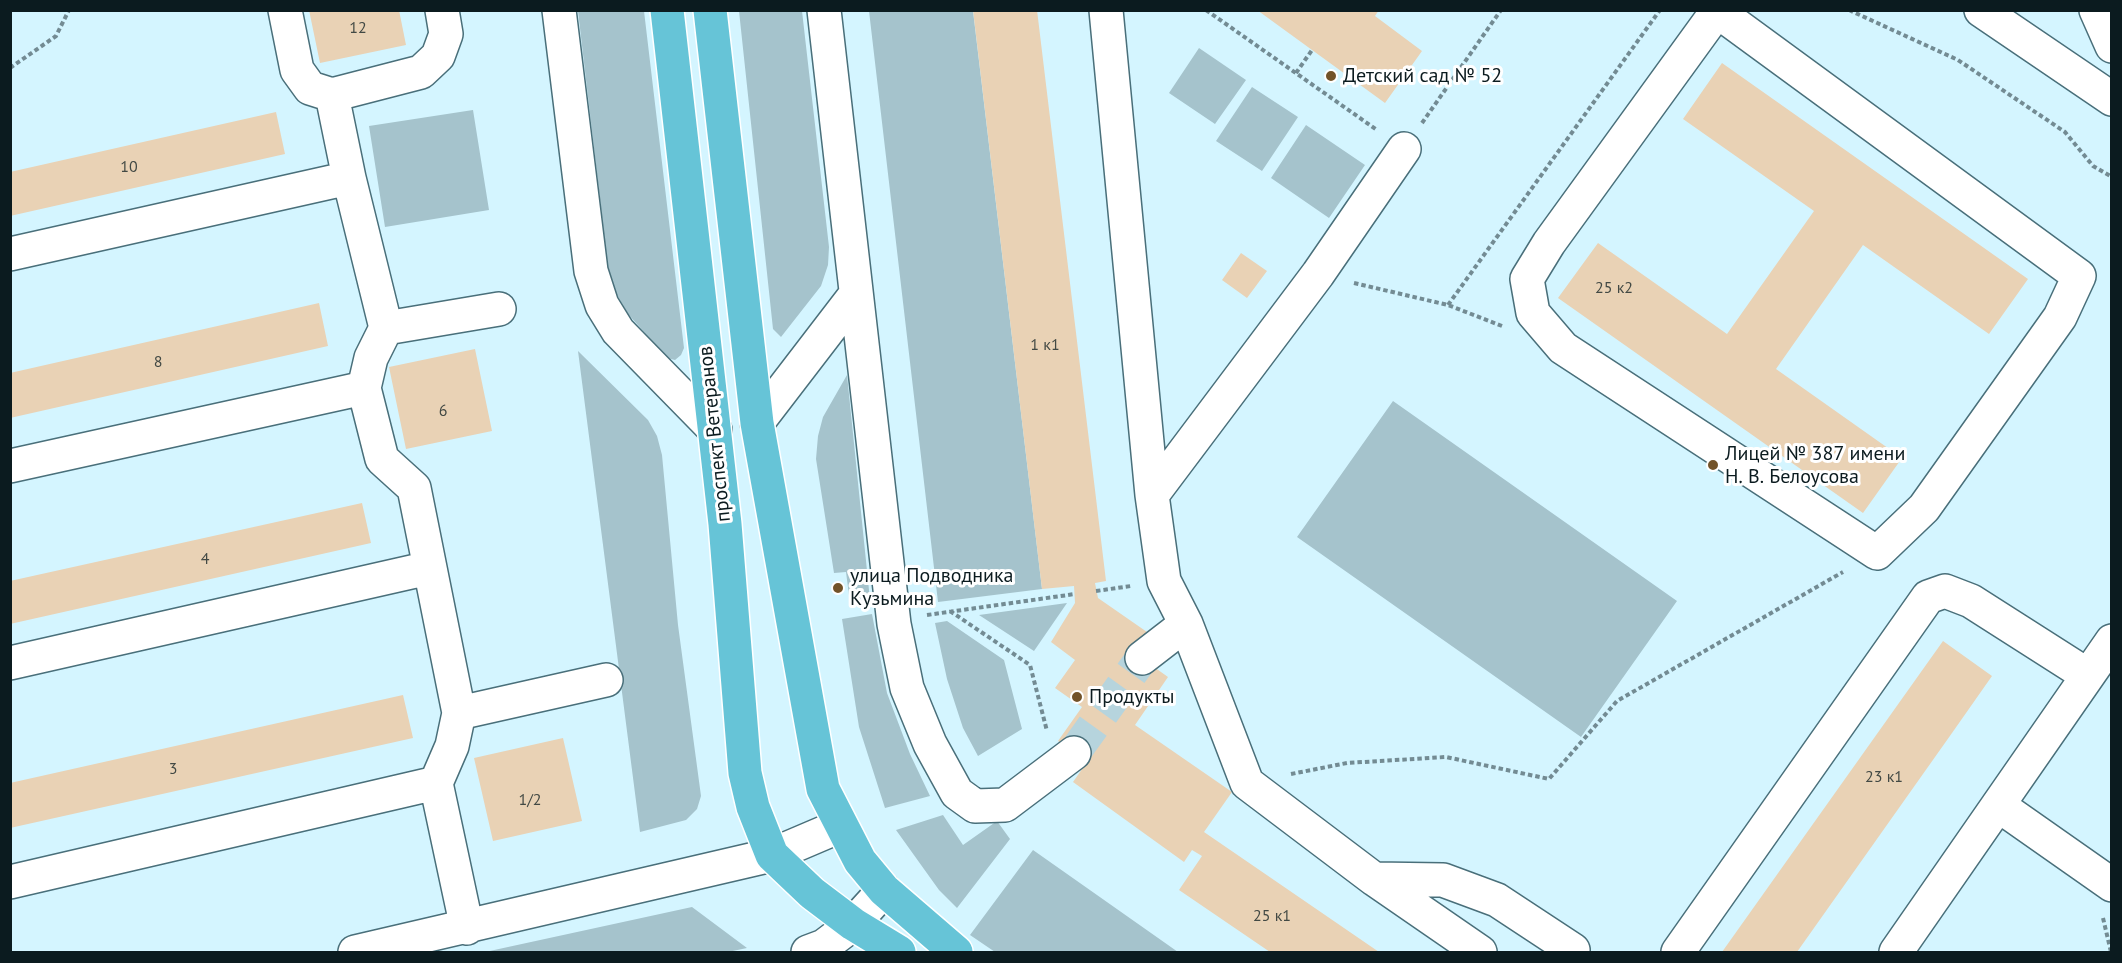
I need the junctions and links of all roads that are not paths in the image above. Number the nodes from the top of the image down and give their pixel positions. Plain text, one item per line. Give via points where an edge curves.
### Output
1 (285, 10) edge
2 (442, 10) edge
3 (559, 10) edge
4 (667, 10) edge
5 (710, 10) edge
6 (824, 10) edge
7 (1106, 10) edge
8 (1981, 10) edge
9 (2096, 10) edge
10 (1718, 11) edge
11 (2112, 46) edge
12 (332, 95) junction
13 (2112, 99) edge
14 (1404, 149) road end
15 (349, 178) junction
16 (10, 254) edge
17 (856, 294) junction
18 (499, 309) dead end
19 (386, 328) junction
20 (363, 388) junction
21 (757, 423) junction
22 (715, 430) junction
23 (10, 466) edge
24 (1152, 495) junction
25 (429, 568) junction
26 (1186, 624) junction
27 (2112, 641) edge
28 (1142, 658) tunnel mouth
29 (10, 663) edge
30 (2087, 675) junction
31 (606, 680) dead end
32 (459, 713) junction
33 (1065, 759) tunnel mouth
34 (436, 783) junction
35 (1998, 805) junction
36 (840, 826) junction
37 (772, 855) junction
38 (1374, 879) junction
39 (10, 882) edge
40 (2112, 885) edge
41 (884, 890) junction
42 (853, 924) junction
43 (467, 928) junction
44 (355, 952) edge
45 (808, 952) edge
46 (899, 952) edge
47 (956, 952) edge
48 (1480, 952) edge
49 (1572, 952) edge
50 (1677, 952) edge
51 (1896, 952) edge

1 - 12 street via 297,70 310,88
2 - 12 street via 446,34 438,56 421,72
3 - 22 street via 591,271 602,305 618,331
4 - 22 main road, проспект Ветеранов
5 - 21 main road
6 - 17 street
7 - 24 street
8 - 13 street
9 - 11 street
10 - 10 street via 1549,243 1527,279 1533,313 1563,348 1877,553 1924,508 2060,317 2079,276
12 - 15 street
14 - 24 street via 1318,274
15 - 16 street
15 - 19 street
17 - 21 street
17 - 33 street via 894,624 907,688 930,744 957,793 975,806 1005,805
18 - 19 street
19 - 20 street via 371,358
20 - 23 street
20 - 25 street via 382,459 414,488
21 - 36 main road via 823,789
22 - 37 main road, проспект Ветеранов via 745,773 753,807
24 - 26 street via 1164,581
25 - 29 street
25 - 32 street
26 - 28 street
26 - 38 street via 1247,783
27 - 30 street
30 - 35 street
30 - 50 street via 1971,601 1946,591 1928,597
31 - 32 street
32 - 34 street via 452,746
34 - 39 street
34 - 43 street
35 - 40 street
35 - 51 street
36 - 37 street
36 - 41 main road via 860,861
37 - 42 main road
37 - 43 street
38 - 48 street
38 - 49 street via 1443,880 1497,900
41 - 42 street
41 - 47 main road
42 - 45 street via 824,946
42 - 46 main road
43 - 44 street

